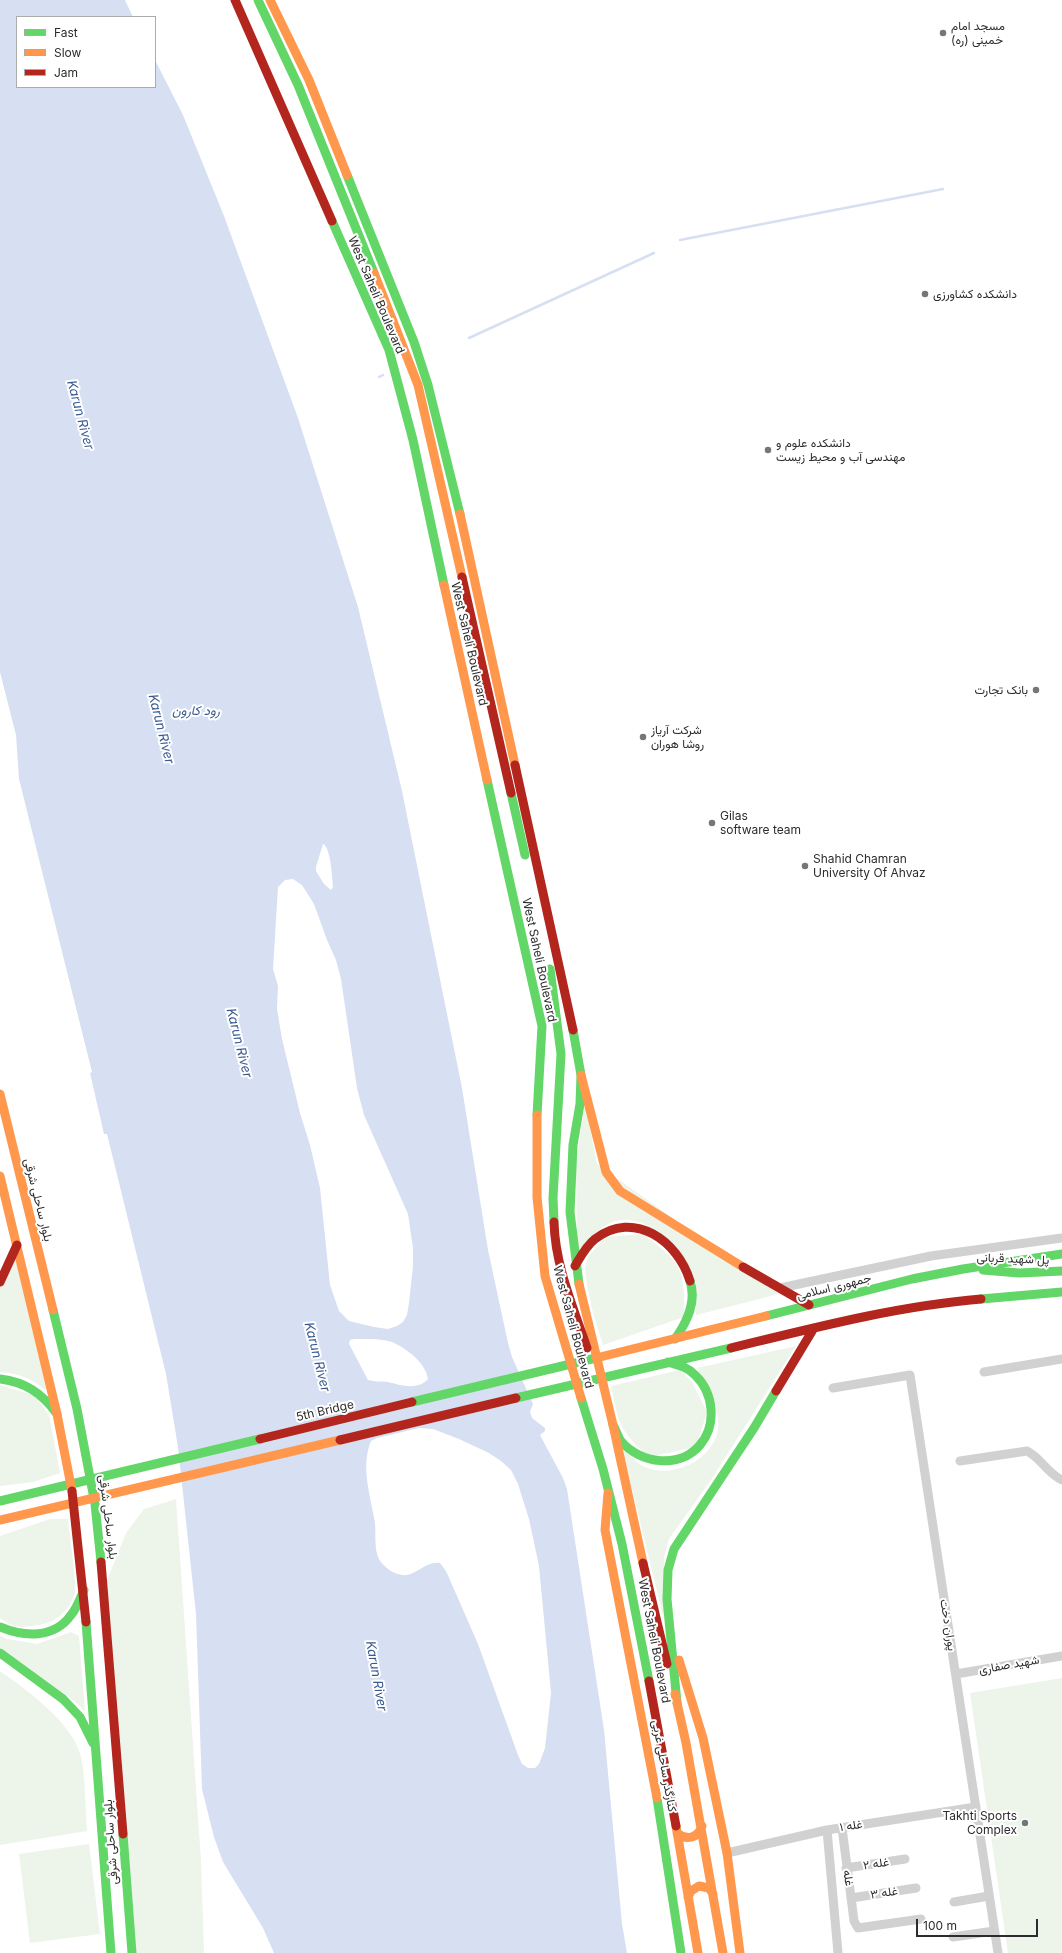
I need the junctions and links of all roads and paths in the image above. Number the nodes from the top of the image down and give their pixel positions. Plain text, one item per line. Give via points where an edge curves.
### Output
1 (235, 0) edge
2 (258, 0) edge
3 (270, 0) edge
4 (527, 866) dead end
5 (534, 897) dead end
6 (581, 1075) junction
7 (0, 1094) edge
8 (0, 1176) edge
9 (22, 1226) junction
10 (1062, 1238) edge
11 (17, 1245) junction
12 (1062, 1254) edge
13 (575, 1266) junction
14 (963, 1269) junction
15 (1062, 1271) edge
16 (0, 1282) edge
17 (780, 1288) junction
18 (1005, 1288) dead end
19 (1062, 1292) edge
20 (965, 1300) junction
21 (809, 1305) junction
22 (814, 1328) junction
23 (675, 1339) junction
24 (613, 1354) joint
25 (1062, 1359) edge
26 (668, 1362) junction
27 (984, 1372) dead end
28 (0, 1379) edge
29 (832, 1388) dead end
30 (607, 1397) junction
31 (57, 1414) junction
32 (613, 1425) junction
33 (960, 1461) dead end
34 (1062, 1480) edge
35 (608, 1489) junction
36 (42, 1491) junction
37 (0, 1495) edge
38 (0, 1501) edge
39 (49, 1509) junction
40 (0, 1520) edge
41 (0, 1528) edge
42 (84, 1590) junction
43 (668, 1615) junction
44 (0, 1627) edge
45 (0, 1653) edge
46 (1062, 1656) edge
47 (956, 1674) junction
48 (677, 1703) junction
49 (96, 1748) junction
50 (976, 1807) junction
51 (702, 1826) junction
52 (842, 1828) junction
53 (827, 1830) junction
54 (677, 1833) junction
55 (727, 1853) junction
56 (905, 1859) dead end
57 (846, 1868) junction
58 (916, 1888) dead end
59 (713, 1894) junction
60 (989, 1896) junction
61 (688, 1897) junction
62 (851, 1898) junction
63 (954, 1902) dead end
64 (922, 1919) dead end
65 (994, 1931) junction
66 (953, 1937) dead end
67 (111, 1953) edge
68 (132, 1953) edge
69 (681, 1953) edge
70 (698, 1953) edge
71 (722, 1953) edge
72 (740, 1953) edge
73 (838, 1953) edge
74 (998, 1953) edge

1 - 35 main road, West Saheli Boulevard via 389,350 413,440 542,1026 537,1094 537,1197 545,1276
2 - 4 main road, West Saheli Boulevard via 298,85 418,385
3 - 6 main road, West Saheli Boulevard via 309,80 414,342 428,385 455,492 577,1047
5 - 30 main road, West Saheli Boulevard via 553,982 561,1054 554,1234 563,1278 578,1326
6 - 13 main road, West Saheli Boulevard via 571,1178 570,1212
6 - 17 main road via 606,1172 620,1191
7 - 9 main road, بلوار ساحلی شرقی
8 - 9 main road, بلوار ساحلی شرقی
9 - 11 main road, بلوار ساحلی شرقی
9 - 68 main road, بلوار ساحلی شرقی via 81,1430 95,1504 104,1588
10 - 17 street via 931,1256
11 - 16 main road
11 - 31 main road, بلوار ساحلی شرقی
12 - 14 main road, جمهوری اسلامی
13 - 23 main road via 585,1249 600,1236 620,1228 640,1228 673,1247 686,1264 692,1284 692,1304 685,1325
13 - 30 main road, West Saheli Boulevard
14 - 15 main road, پل شهید قربانی via 1019,1273
14 - 21 main road, جمهوری اسلامی
17 - 21 main road
18 - 20 main road
19 - 20 main road
20 - 22 main road via 921,1306
21 - 23 main road, جمهوری اسلامی
22 - 26 main road
22 - 43 main road via 754,1428 674,1549 668,1570
23 - 24 main road, جمهوری اسلامی
24 - 36 main road, 5th Bridge
25 - 27 street
26 - 32 main road via 686,1368 700,1379 709,1394 712,1412 709,1429 700,1445 685,1456 674,1460 650,1460 634,1453 621,1441
26 - 39 main road
28 - 31 main road via 13,1380 38,1391
29 - 47 street, پوران دخت via 910,1375
30 - 32 main road, West Saheli Boulevard
31 - 42 main road, بلوار ساحلی شرقی via 75,1508
32 - 48 main road, West Saheli Boulevard via 645,1573
33 - 34 street via 1027,1451 1034,1454 1053,1476
35 - 54 main road, West Saheli Boulevard via 629,1576
35 - 69 main road, کنارگذر ساحلی غربی via 605,1530 654,1775
36 - 37 main road
36 - 38 main road
39 - 40 main road
39 - 41 main road
42 - 44 main road via 67,1621 55,1628 41,1634 27,1635
42 - 49 main road, بلوار ساحلی شرقی
43 - 48 main road
43 - 55 main road via 683,1678 703,1738
45 - 49 main road via 63,1699 80,1717
46 - 47 street, شهید صفاری
47 - 50 street, پوران دخت
48 - 51 main road, West Saheli Boulevard
49 - 67 main road, بلوار ساحلی شرقی
50 - 52 street, غله ۱
50 - 60 street, پوران دخت
51 - 54 main road via 692,1838 685,1838
51 - 59 main road, West Saheli Boulevard
52 - 53 street, غله ۱
52 - 57 street, غله
53 - 55 street, غله ۱
53 - 73 street
54 - 61 main road, West Saheli Boulevard
55 - 72 main road
56 - 57 street, غله ۲
57 - 62 street, غله
58 - 62 street, غله ۳
59 - 61 main road via 709,1888 700,1886 691,1891
59 - 71 main road, West Saheli Boulevard
60 - 63 street
60 - 65 street, پوران دخت
61 - 70 main road, West Saheli Boulevard
62 - 64 street, غله via 854,1921 858,1928
65 - 66 street
65 - 74 street, پوران دخت

